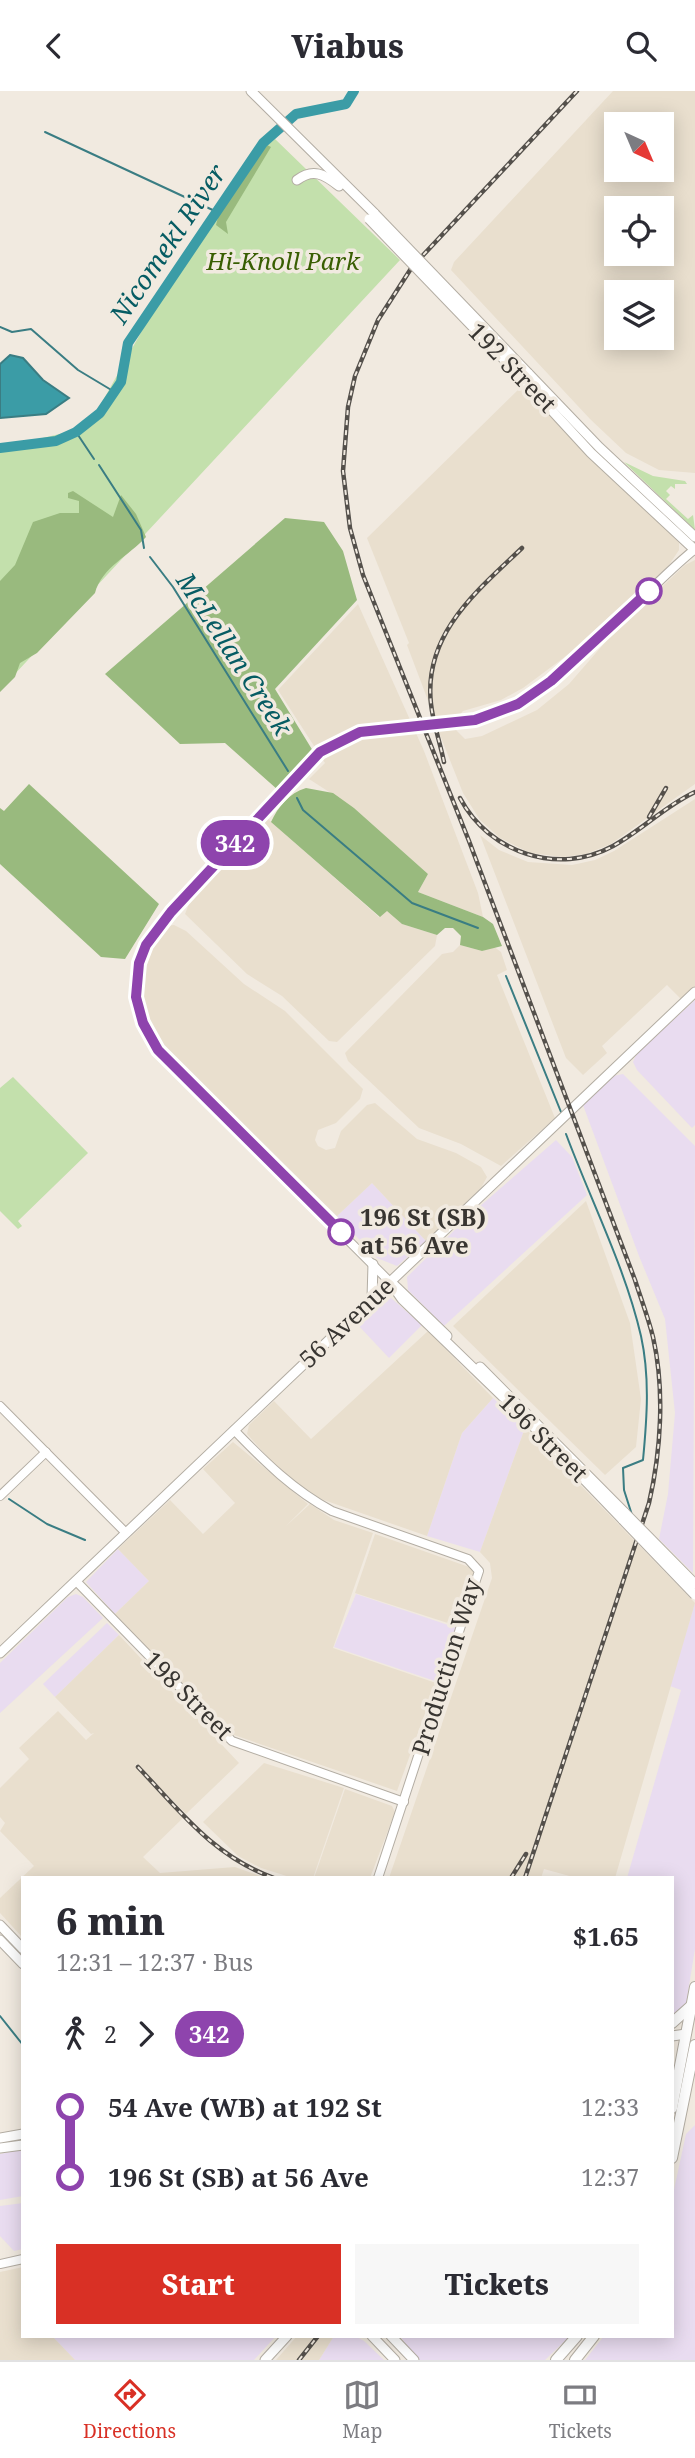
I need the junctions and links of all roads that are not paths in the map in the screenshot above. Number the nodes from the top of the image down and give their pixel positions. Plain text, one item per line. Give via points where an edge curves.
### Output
1 (251, 91) edge
2 (339, 179) junction
3 (298, 180) dead end
4 (357, 203) junction
5 (372, 217) junction
6 (525, 376) junction
7 (591, 453) junction
8 (632, 478) junction
9 (695, 537) edge
10 (695, 550) edge
11 (695, 992) edge
12 (373, 1264) junction
13 (390, 1282) junction
14 (372, 1299) junction
15 (0, 1406) edge
16 (234, 1430) junction
17 (46, 1452) junction
18 (0, 1496) edge
19 (624, 1516) junction
20 (126, 1533) junction
21 (76, 1581) junction
22 (695, 1584) edge
23 (695, 1595) edge
24 (0, 1654) edge
25 (404, 1802) junction
26 (379, 1876) edge
27 (0, 1924) edge
28 (0, 1940) edge
29 (21, 1947) edge
30 (21, 1962) edge
31 (695, 1987) edge
32 (692, 2005) junction
33 (674, 2021) edge
34 (688, 2021) junction
35 (674, 2023) edge
36 (686, 2034) junction
37 (674, 2036) edge
38 (674, 2046) edge
39 (695, 2047) edge
40 (682, 2055) junction
41 (674, 2097) edge
42 (21, 2134) edge
43 (0, 2138) edge
44 (21, 2145) edge
45 (0, 2148) edge
46 (674, 2148) edge
47 (21, 2259) edge
48 (0, 2264) edge
49 (285, 2338) edge
50 (374, 2338) edge
51 (393, 2338) edge
52 (575, 2338) edge
53 (592, 2338) edge
54 (265, 2360) edge
55 (395, 2360) edge
56 (414, 2360) edge
57 (556, 2360) edge
58 (575, 2360) edge

1 - 2 main road, 192 Street
2 - 4 main road, 192 Street
2 - 5 main road, 192 Street
3 - 4 main road via 308,173 328,177
4 - 5 main road, 192 Street
5 - 6 main road, 192 Street, bridge
6 - 7 main road, 192 Street
6 - 8 main road, 192 Street
7 - 8 main road
7 - 10 main road, 192 Street
8 - 9 main road, 192 Street
10 - 12 street, 196 Street, bridge via 551,681 518,704 452,724 360,732 320,752 153,932 139,963 136,997 147,1033 158,1050
11 - 13 main road, 56 Avenue
12 - 13 street, 196 Street
12 - 14 main road
13 - 14 main road, 56 Avenue
13 - 19 main road, 196 Street via 402,1299
14 - 16 main road, 56 Avenue
15 - 17 street
16 - 20 main road, 56 Avenue
16 - 25 street, Production Way via 287,1483 319,1504 468,1559 476,1566 478,1579
17 - 18 street
17 - 20 street
19 - 22 main road, 196 Street, bridge
19 - 23 main road, 196 Street, bridge
20 - 21 main road, 56 Avenue
21 - 24 main road, 56 Avenue
21 - 25 street, 198 Street via 228,1739
25 - 26 street, Production Way
27 - 29 main road
28 - 30 main road
31 - 32 highway
32 - 33 highway
32 - 34 highway
34 - 35 main road
34 - 36 highway
36 - 37 main road
36 - 40 highway
38 - 40 highway
39 - 46 highway
40 - 41 highway
42 - 43 main road
44 - 45 main road
47 - 48 street
49 - 54 main road
50 - 55 main road
51 - 56 main road
52 - 57 highway
53 - 58 highway

